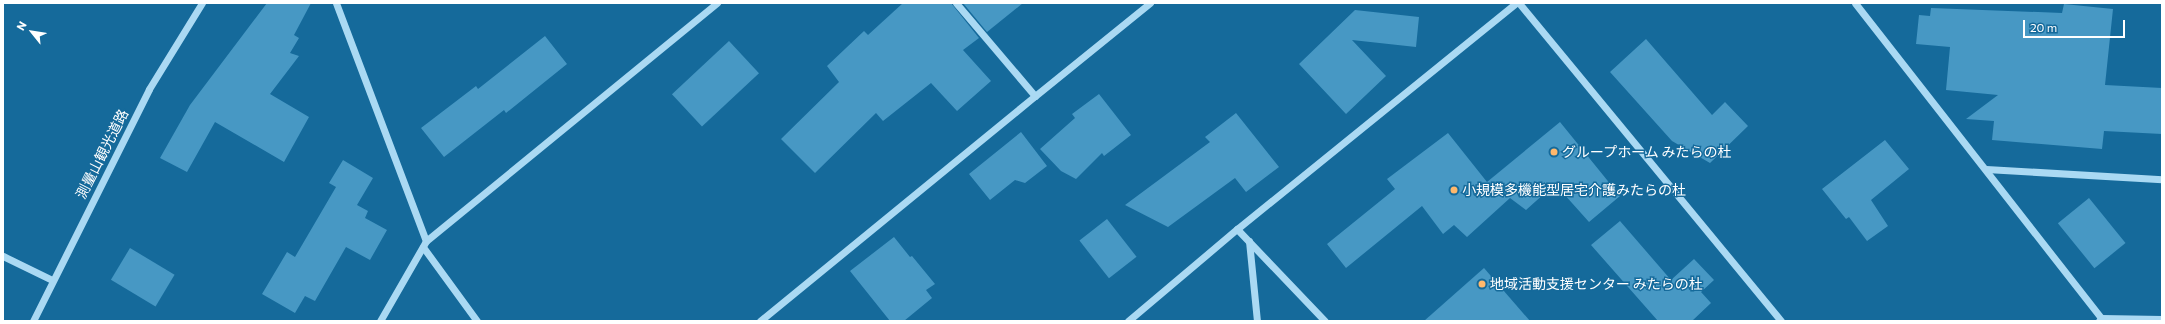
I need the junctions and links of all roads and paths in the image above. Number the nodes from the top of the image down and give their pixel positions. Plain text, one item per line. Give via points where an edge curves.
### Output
1 (202, 3) edge
2 (336, 3) edge
3 (717, 3) edge
4 (956, 3) edge
5 (1150, 3) edge
6 (1517, 3) edge
7 (1855, 3) edge
8 (1035, 96) junction
9 (1986, 169) junction
10 (2162, 179) edge
11 (1238, 229) junction
12 (1249, 241) junction
13 (425, 244) junction
14 (3, 256) edge
15 (52, 280) junction
16 (2162, 319) edge
17 (2100, 320) edge
18 (33, 321) edge
19 (380, 321) edge
20 (477, 321) edge
21 (760, 321) edge
22 (1128, 321) edge
23 (1257, 321) edge
24 (1325, 321) edge
25 (1781, 321) edge

1 - 15 street, 測量山観光道路 via 149,89
2 - 13 street
3 - 13 street
4 - 8 street
5 - 8 street
6 - 11 street
6 - 25 street
7 - 9 street
8 - 21 street
9 - 10 street
9 - 17 street
11 - 12 street
11 - 22 street
12 - 23 street
12 - 24 street
13 - 19 street
13 - 20 street
14 - 15 street
15 - 18 street, 測量山観光道路
16 - 17 street

